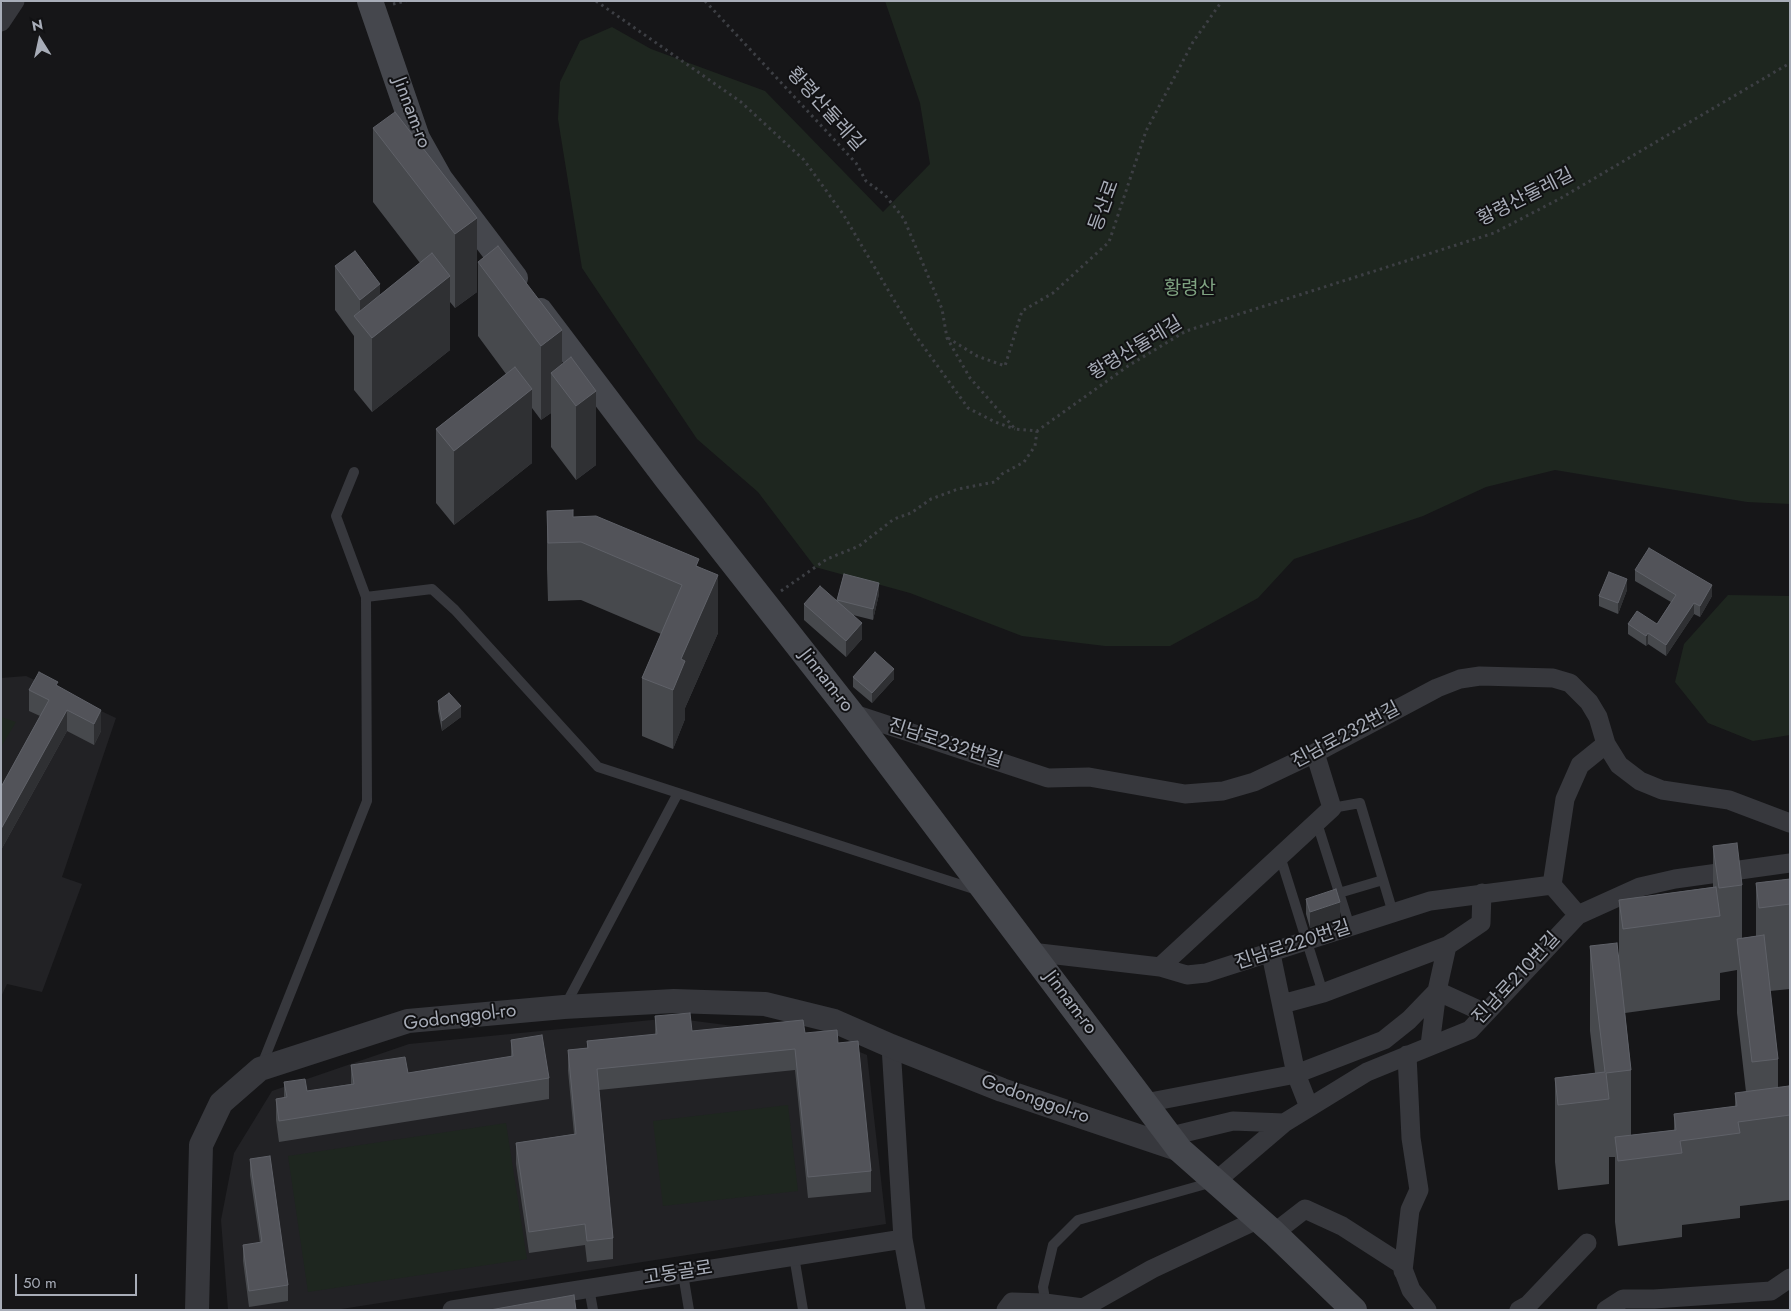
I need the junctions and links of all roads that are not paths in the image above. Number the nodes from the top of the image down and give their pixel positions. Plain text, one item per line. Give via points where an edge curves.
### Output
1 (15, 1) edge
2 (370, 1) edge
3 (1, 22) edge
4 (354, 472) dead end
5 (366, 597) junction
6 (851, 713) junction
7 (1606, 744) junction
8 (1315, 753) junction
9 (678, 793) junction
10 (1332, 808) junction
11 (1317, 823) junction
12 (1790, 823) edge
13 (1280, 856) junction
14 (1790, 863) edge
15 (1382, 880) junction
16 (1552, 885) junction
17 (986, 892) junction
18 (1482, 893) junction
19 (1337, 896) junction
20 (1394, 913) junction
21 (1578, 915) junction
22 (1350, 928) junction
23 (1307, 942) junction
24 (1447, 946) junction
25 (1031, 952) junction
26 (1271, 954) junction
27 (1160, 967) junction
28 (1437, 991) junction
29 (1323, 993) junction
30 (1282, 1004) junction
31 (564, 1007) junction
32 (1485, 1013) junction
33 (1430, 1045) junction
34 (891, 1046) junction
35 (1407, 1055) junction
36 (260, 1068) junction
37 (1296, 1074) junction
38 (1145, 1103) junction
39 (1309, 1107) junction
40 (1284, 1123) junction
41 (1175, 1143) junction
42 (1216, 1181) junction
43 (1266, 1226) junction
44 (903, 1239) junction
45 (1588, 1243) dead end
46 (794, 1256) junction
47 (1403, 1271) junction
48 (683, 1274) junction
49 (1790, 1278) edge
50 (589, 1288) junction
51 (1046, 1306) edge
52 (1530, 1308) edge
53 (197, 1310) edge
54 (452, 1310) edge
55 (593, 1310) edge
56 (689, 1310) edge
57 (803, 1310) edge
58 (916, 1310) edge
59 (1006, 1310) edge
60 (1354, 1310) edge
61 (1427, 1310) edge
62 (1606, 1310) edge

1 - 3 street
2 - 6 main road, Jinnam-ro via 417,138 440,179 668,480
4 - 5 lane via 336,516
5 - 9 lane via 432,589 598,767
5 - 36 lane via 367,801
6 - 8 street, 진남로232번길 via 1048,778 1089,777 1185,794 1223,791 1254,782
6 - 17 main road, Jinnam-ro
7 - 8 street, 진남로232번길 via 1598,717 1589,702 1570,683 1553,678 1480,676 1437,688
7 - 12 street, 진남로232번길 via 1619,765 1640,781 1662,790 1729,800
7 - 16 street via 1580,765 1565,799
8 - 10 street
9 - 17 lane
9 - 31 lane
10 - 11 street
10 - 15 lane via 1360,803
11 - 13 street
11 - 19 lane
13 - 23 lane via 1301,909
13 - 27 street
14 - 21 street, 진남로210번길 via 1640,887
15 - 19 lane
15 - 20 lane
16 - 18 street, 진남로220번길
16 - 21 street
17 - 25 main road, Jinnam-ro
18 - 20 street, 진남로220번길 via 1430,901
18 - 24 street via 1481,923
19 - 22 lane
20 - 22 street, 진남로220번길
21 - 32 street, 진남로210번길
22 - 23 street, 진남로220번길
23 - 26 street, 진남로220번길
23 - 29 lane
24 - 28 street
24 - 29 street
25 - 27 street, 진남로220번길
25 - 38 main road, Jinnam-ro
26 - 27 street, 진남로220번길 via 1206,973 1187,974
26 - 30 street
28 - 32 street
28 - 33 street
28 - 37 street via 1410,1020 1384,1040
29 - 30 street
30 - 37 street
31 - 34 street, Godonggol-ro via 674,1001 766,1004 834,1021
31 - 36 street, Godonggol-ro via 408,1021
32 - 33 street, 진남로210번길 via 1470,1030
33 - 35 street, 진남로210번길
34 - 41 street, Godonggol-ro via 1002,1090
34 - 44 street
35 - 39 street, 진남로210번길 via 1367,1072
35 - 47 street via 1411,1138 1418,1190 1410,1210
36 - 53 street, Godonggol-ro via 221,1103 201,1145
37 - 38 street
37 - 39 street
38 - 41 main road, Jinnam-ro
39 - 40 street, 진남로210번길
40 - 41 street via 1233,1121
40 - 42 street, 진남로210번길
41 - 42 main road, Jinnam-ro
42 - 43 main road, Jinnam-ro
42 - 51 lane via 1078,1220 1053,1245 1043,1287
43 - 47 street via 1305,1209 1342,1226 1401,1264
43 - 51 street via 1152,1269 1083,1308
43 - 60 main road, Jinnam-ro
44 - 46 street, 고동골로
44 - 58 street
45 - 52 street
46 - 48 street, 고동골로
46 - 57 lane
47 - 61 street via 1411,1290
48 - 50 street, 고동골로
48 - 56 lane
49 - 62 street via 1771,1291 1623,1299
50 - 54 street, 고동골로
50 - 55 lane
51 - 59 street via 1012,1302

